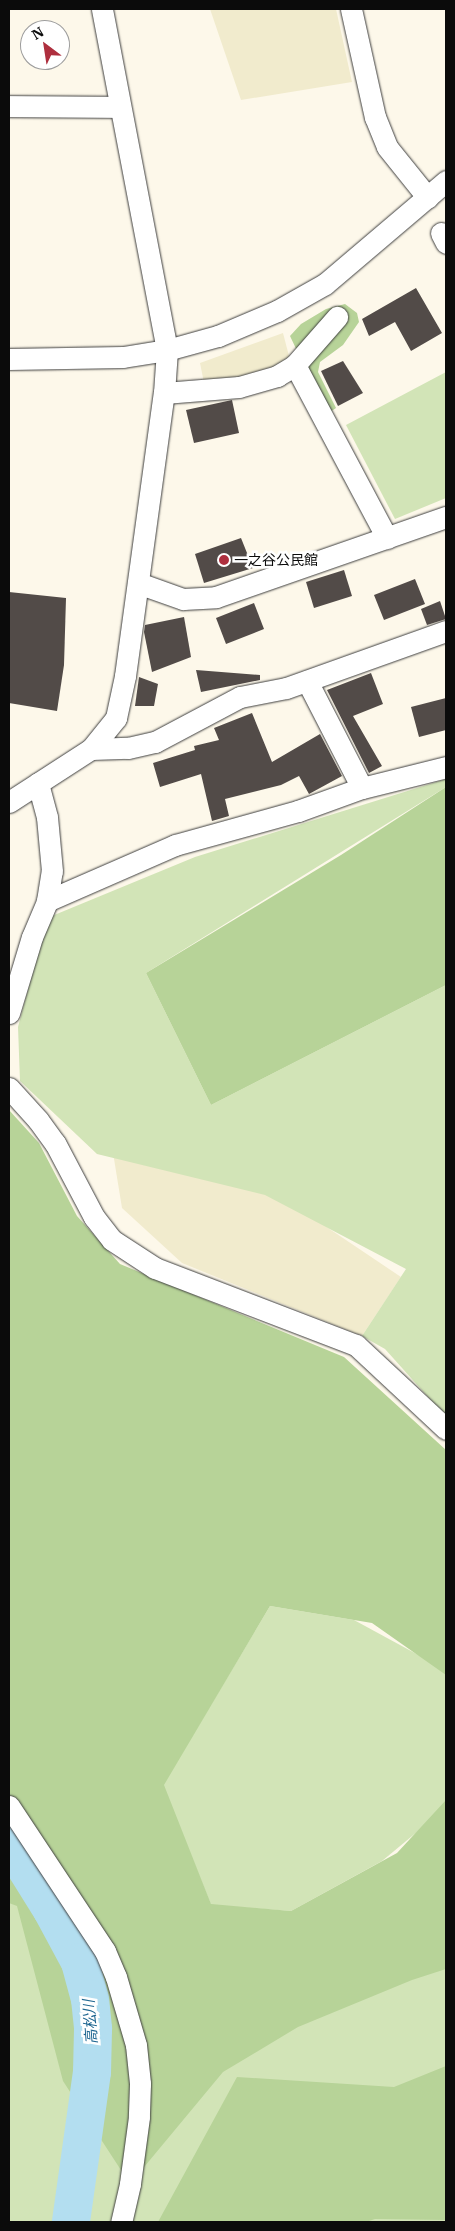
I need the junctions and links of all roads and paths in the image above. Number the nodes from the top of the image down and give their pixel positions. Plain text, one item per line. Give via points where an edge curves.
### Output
1 (102, 9) edge
2 (351, 9) edge
3 (9, 106) edge
4 (119, 107) junction
5 (446, 181) edge
6 (428, 198) junction
7 (337, 317) dead end
8 (167, 350) junction
9 (9, 359) edge
10 (296, 365) junction
11 (164, 393) junction
12 (446, 517) edge
13 (387, 538) junction
14 (138, 583) junction
15 (446, 631) edge
16 (307, 681) junction
17 (91, 749) junction
18 (446, 767) edge
19 (38, 783) junction
20 (362, 788) junction
21 (9, 802) edge
22 (47, 900) junction
23 (9, 1013) edge
24 (9, 1088) edge
25 (446, 1429) edge
26 (9, 1806) edge
27 (120, 2222) edge

1 - 4 street
2 - 6 street via 375,116 387,146
3 - 4 street
4 - 8 street
5 - 6 street
6 - 8 street via 326,284 277,311 218,336
7 - 10 street
8 - 9 street via 123,357
8 - 11 street
10 - 11 street via 277,376 239,387
10 - 13 street
11 - 14 street
12 - 13 street
13 - 14 street via 216,598 183,599
14 - 17 street via 116,718
15 - 16 street
16 - 17 street via 240,697 155,742 128,748
16 - 20 street
17 - 19 street
18 - 20 street
19 - 21 street
19 - 22 street via 47,818 52,871
20 - 22 street via 298,811 175,845
22 - 23 street via 32,936
24 - 25 street via 55,1143 94,1217 112,1240 155,1268 356,1345
26 - 27 street via 105,1951 134,2037 140,2084 139,2117 130,2184

